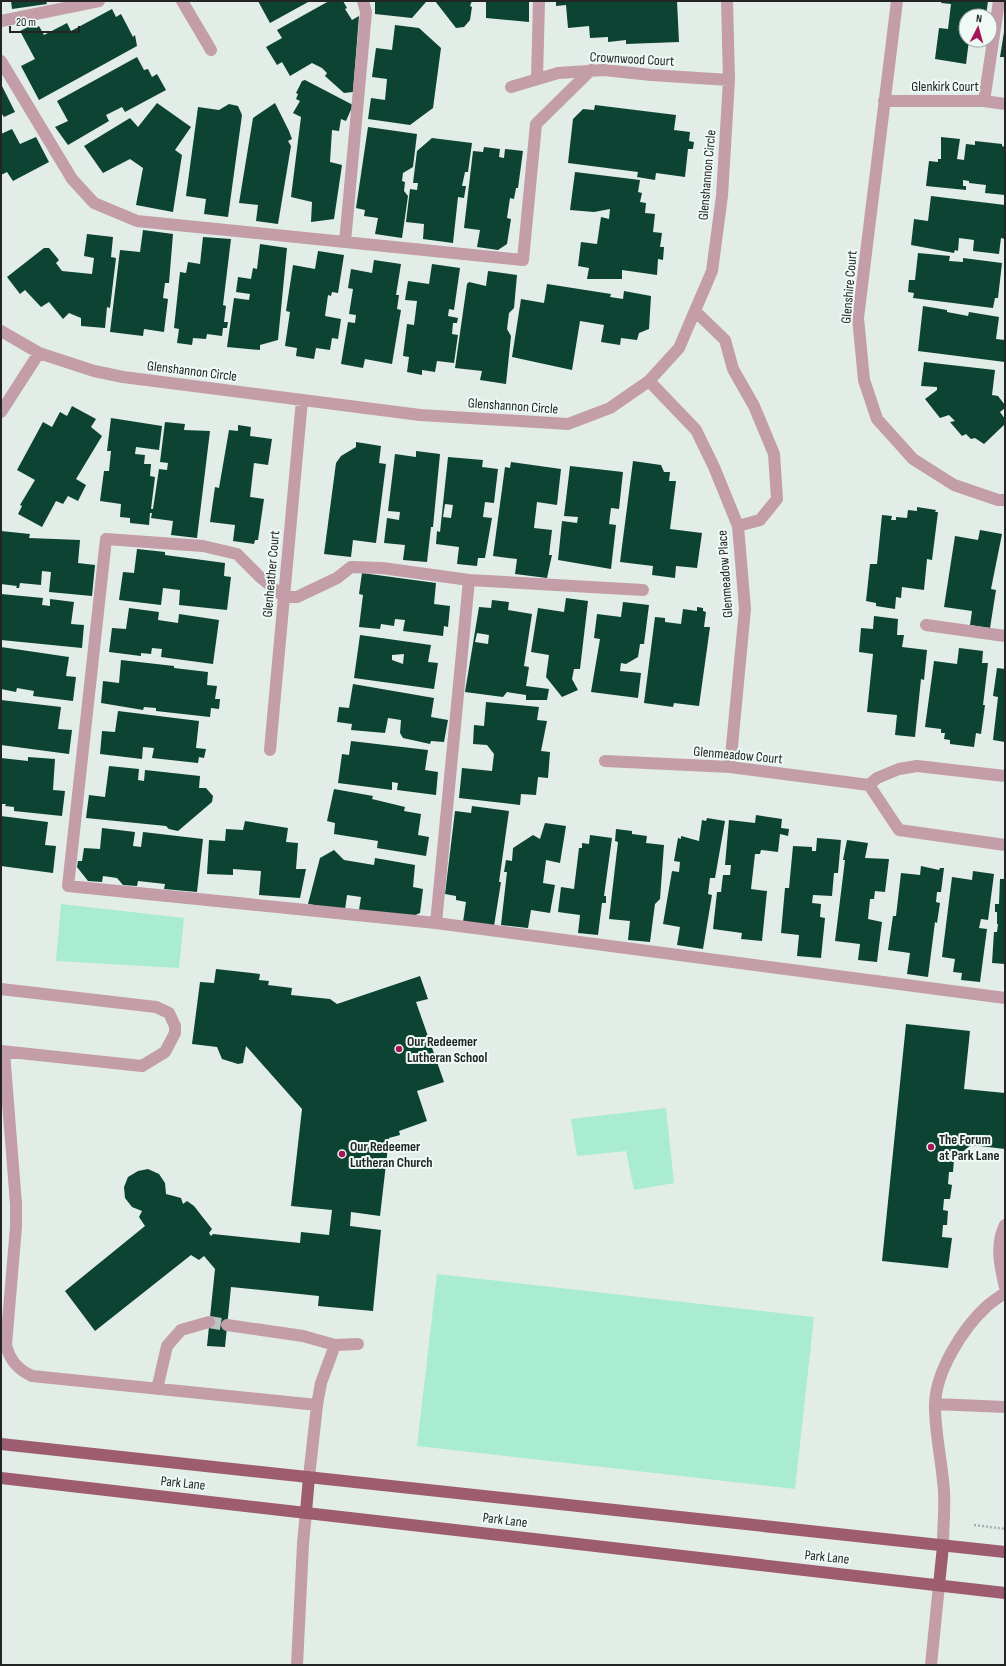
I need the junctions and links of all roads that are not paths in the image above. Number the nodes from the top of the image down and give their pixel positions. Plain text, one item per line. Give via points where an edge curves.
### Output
1 (99, 1) edge
2 (182, 1) edge
3 (363, 1) edge
4 (539, 1) edge
5 (727, 1) edge
6 (897, 1) edge
7 (999, 1) edge
8 (1, 21) edge
9 (211, 50) dead end
10 (1, 61) edge
11 (591, 70) junction
12 (537, 79) junction
13 (729, 80) junction
14 (511, 87) dead end
15 (884, 101) junction
16 (984, 101) junction
17 (1005, 104) edge
18 (345, 242) junction
19 (695, 311) junction
20 (1, 331) edge
21 (39, 353) junction
22 (649, 381) junction
23 (302, 400) junction
24 (1, 412) edge
25 (1005, 500) edge
26 (738, 526) junction
27 (469, 580) junction
28 (643, 590) dead end
29 (284, 597) junction
30 (926, 625) dead end
31 (1005, 636) edge
32 (270, 750) dead end
33 (605, 761) dead end
34 (730, 767) junction
35 (1005, 776) edge
36 (869, 785) junction
37 (1005, 845) edge
38 (436, 923) junction
39 (1, 989) edge
40 (1005, 998) edge
41 (3, 1052) edge
42 (1005, 1225) edge
43 (1005, 1287) edge
44 (1005, 1293) edge
45 (209, 1322) tunnel mouth
46 (227, 1324) tunnel mouth
47 (358, 1344) dead end
48 (335, 1345) junction
49 (156, 1389) junction
50 (935, 1404) junction
51 (316, 1405) junction
52 (1005, 1407) edge
53 (1, 1444) edge
54 (309, 1477) junction
55 (1, 1478) edge
56 (306, 1512) junction
57 (943, 1546) junction
58 (1005, 1552) edge
59 (939, 1585) junction
60 (1005, 1592) edge
61 (297, 1665) edge
62 (931, 1665) edge

1 - 8 street
2 - 9 street
3 - 18 street via 366,12
4 - 12 street
5 - 13 street, Glenshannon Circle
6 - 15 street, Glenshire Court
7 - 16 street
10 - 18 street via 72,179 94,203 137,221
11 - 12 street, Crownwood Court via 558,73
11 - 13 street, Crownwood Court
11 - 18 street via 536,124 524,260
12 - 14 street, Crownwood Court
13 - 19 street, Glenshannon Circle via 722,196 712,271
15 - 16 street, Glenkirk Court
15 - 25 street, Glenshire Court via 858,318 864,380 877,419 913,459 954,485
16 - 17 street, Glenkirk Court
19 - 22 street, Glenshannon Circle via 679,348
19 - 26 street via 725,340 733,369 754,406 774,454 777,499 760,520
20 - 21 street, Glenshannon Circle
21 - 23 street, Glenshannon Circle via 116,376
21 - 24 street
22 - 23 street, Glenshannon Circle via 610,408 568,424 420,414
22 - 26 street, Glenmeadow Place via 696,430
23 - 29 street, Glenheather Court
26 - 34 street, Glenmeadow Place via 745,609
27 - 28 street
27 - 29 street via 382,568 351,567 337,578 296,597
27 - 38 street
29 - 32 street, Glenheather Court
29 - 38 street via 237,554 202,546 106,539 68,886
30 - 31 street
33 - 34 street, Glenmeadow Court
34 - 36 street, Glenmeadow Court
35 - 36 street via 917,766 899,769 877,778
36 - 37 street via 899,830
38 - 40 street
39 - 41 street via 156,1007 169,1013 175,1026 175,1033 165,1052 142,1066
41 - 49 street via 16,1204 6,1334 9,1355 22,1372 32,1376
42 - 43 street via 1001,1234 999,1263
44 - 50 street via 988,1305 952,1350 940,1378
45 - 49 street via 181,1330 166,1346
46 - 48 street via 303,1336
47 - 48 street
48 - 51 street via 321,1382
49 - 51 street
50 - 52 street
50 - 57 street via 944,1491
51 - 54 street
53 - 54 main road, Park Lane
54 - 56 main road
54 - 57 main road, Park Lane
55 - 56 main road, Park Lane
56 - 59 main road, Park Lane
56 - 61 street
57 - 58 main road, Park Lane
57 - 59 main road
59 - 60 main road, Park Lane
59 - 62 street

